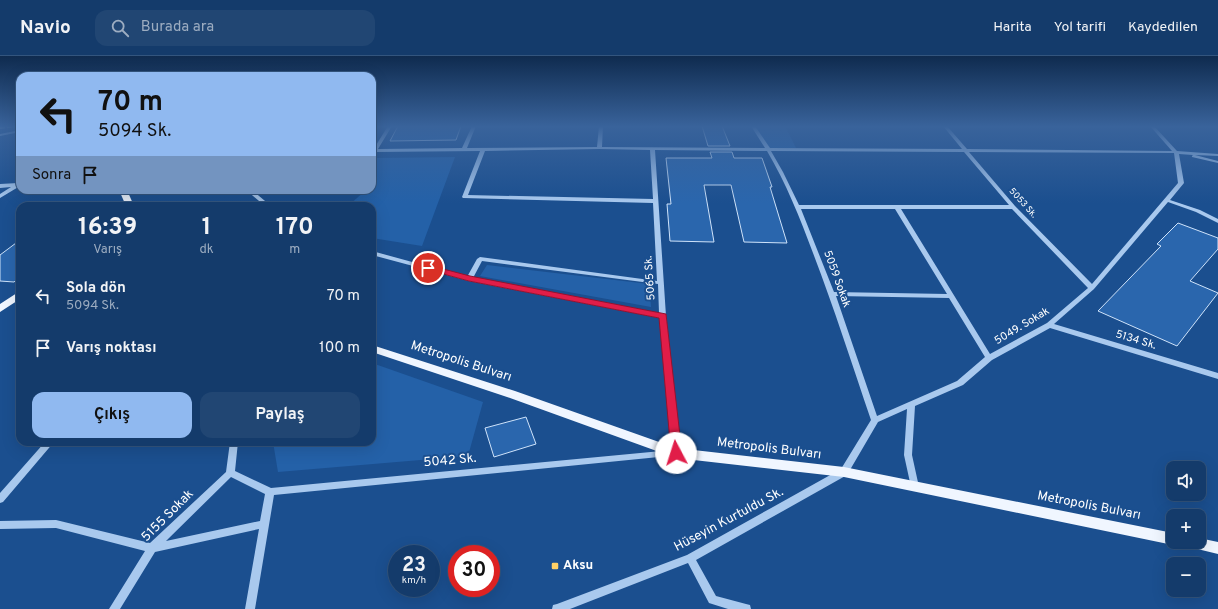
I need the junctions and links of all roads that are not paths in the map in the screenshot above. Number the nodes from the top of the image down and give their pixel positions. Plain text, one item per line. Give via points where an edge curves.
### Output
1 (482, 152) edge
2 (652, 152) edge
3 (770, 152) edge
4 (967, 152) edge
5 (1156, 152) edge
6 (1176, 152) junction
7 (1218, 155) edge
8 (1218, 162) edge
9 (16, 185) edge
10 (0, 186) edge
11 (16, 187) edge
12 (254, 194) edge
13 (0, 196) edge
14 (1166, 200) junction
15 (656, 201) junction
16 (263, 202) edge
17 (798, 207) junction
18 (898, 207) junction
19 (1013, 207) junction
20 (1218, 221) edge
21 (376, 254) edge
22 (469, 279) junction
23 (661, 283) junction
24 (1092, 288) junction
25 (832, 294) junction
26 (952, 296) junction
27 (16, 297) edge
28 (0, 309) edge
29 (663, 316) junction
30 (1048, 325) junction
31 (376, 349) edge
32 (988, 358) junction
33 (1218, 376) edge
34 (911, 405) junction
35 (875, 420) junction
36 (46, 446) edge
37 (234, 446) edge
38 (676, 453) junction
39 (844, 472) junction
40 (230, 474) junction
41 (915, 487) junction
42 (270, 492) junction
43 (0, 499) edge
44 (265, 524) junction
45 (0, 526) edge
46 (1166, 538) edge
47 (1206, 545) edge
48 (152, 548) junction
49 (1218, 548) edge
50 (690, 558) junction
51 (114, 609) edge
52 (250, 609) edge
53 (557, 609) edge
54 (746, 609) edge

1 - 15 street via 465,197
2 - 15 street, 5065 Sk.
3 - 17 street, 5059 Sokak
4 - 19 street, 5053 Sk.
5 - 6 street
6 - 7 street
6 - 8 street
6 - 14 street, 5049. Sokak via 1181,183
9 - 10 street
11 - 13 street
12 - 16 street
14 - 20 street
14 - 24 street, 5049. Sokak
15 - 23 street, 5065 Sk.
17 - 18 street
17 - 25 street, 5059 Sokak
18 - 19 street
18 - 26 street
19 - 24 street, 5053 Sk.
21 - 22 street
22 - 23 street via 480,259
22 - 29 street
23 - 29 street, 5065 Sk.
24 - 30 street, 5049. Sokak
25 - 26 street
25 - 35 street, 5059 Sokak
26 - 32 street
27 - 28 main road
29 - 38 street, 5065 Sk.
30 - 32 street, 5049. Sokak
30 - 33 street, 5134 Sk.
31 - 38 main road, Metropolis Bulvarı
32 - 34 street, 5049. Sokak via 960,384
34 - 35 street, 5049. Sokak
34 - 41 street via 908,455
35 - 39 street
36 - 43 street
37 - 40 street
38 - 39 main road, Metropolis Bulvarı
38 - 42 street, 5042 Sk.
39 - 41 main road, Metropolis Bulvarı
39 - 50 street, Hüseyin Kurtuldu Sk.
40 - 42 street, 5042 Sk.
40 - 48 street, 5155 Sokak
41 - 46 main road, Metropolis Bulvarı
42 - 44 street
44 - 48 street
44 - 52 street
45 - 48 street via 56,524
47 - 49 main road
48 - 51 street, 5155 Sokak
50 - 53 street, Hüseyin Kurtuldu Sk.
50 - 54 street via 713,600

